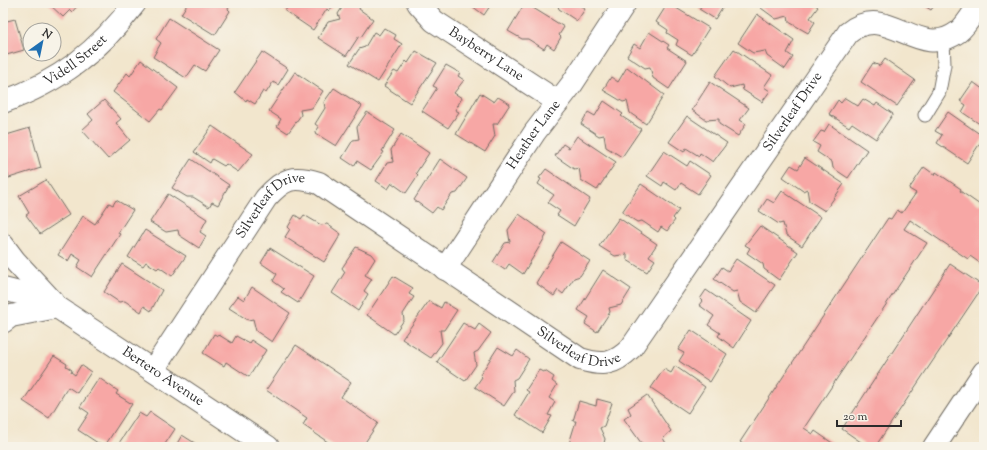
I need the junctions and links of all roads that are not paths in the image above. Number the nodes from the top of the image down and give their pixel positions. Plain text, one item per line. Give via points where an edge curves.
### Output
1 (135, 3) edge
2 (418, 3) edge
3 (625, 3) edge
4 (980, 3) edge
5 (943, 39) junction
6 (3, 102) edge
7 (558, 102) junction
8 (924, 115) dead end
9 (3, 245) edge
10 (445, 269) junction
11 (3, 289) edge
12 (57, 307) junction
13 (3, 322) edge
14 (153, 370) junction
15 (984, 372) edge
16 (268, 447) edge
17 (934, 447) edge

1 - 6 street, Videll Street via 100,45 76,65 27,93
2 - 7 street, Bayberry Lane via 434,21
3 - 7 street, Heather Lane
4 - 5 street, Silverleaf Drive via 958,32
5 - 8 lane via 944,65 939,92
5 - 10 street, Silverleaf Drive via 925,40 878,20 866,21 848,32 622,358 607,364 580,359
7 - 10 street, Heather Lane via 535,132
9 - 12 street, Bertero Avenue
10 - 14 street, Silverleaf Drive via 319,183 294,178 284,181 266,198
11 - 12 street, Bertero Avenue via 35,297
12 - 13 street via 11,316
12 - 14 street, Bertero Avenue
14 - 16 street, Bertero Avenue
15 - 17 street

